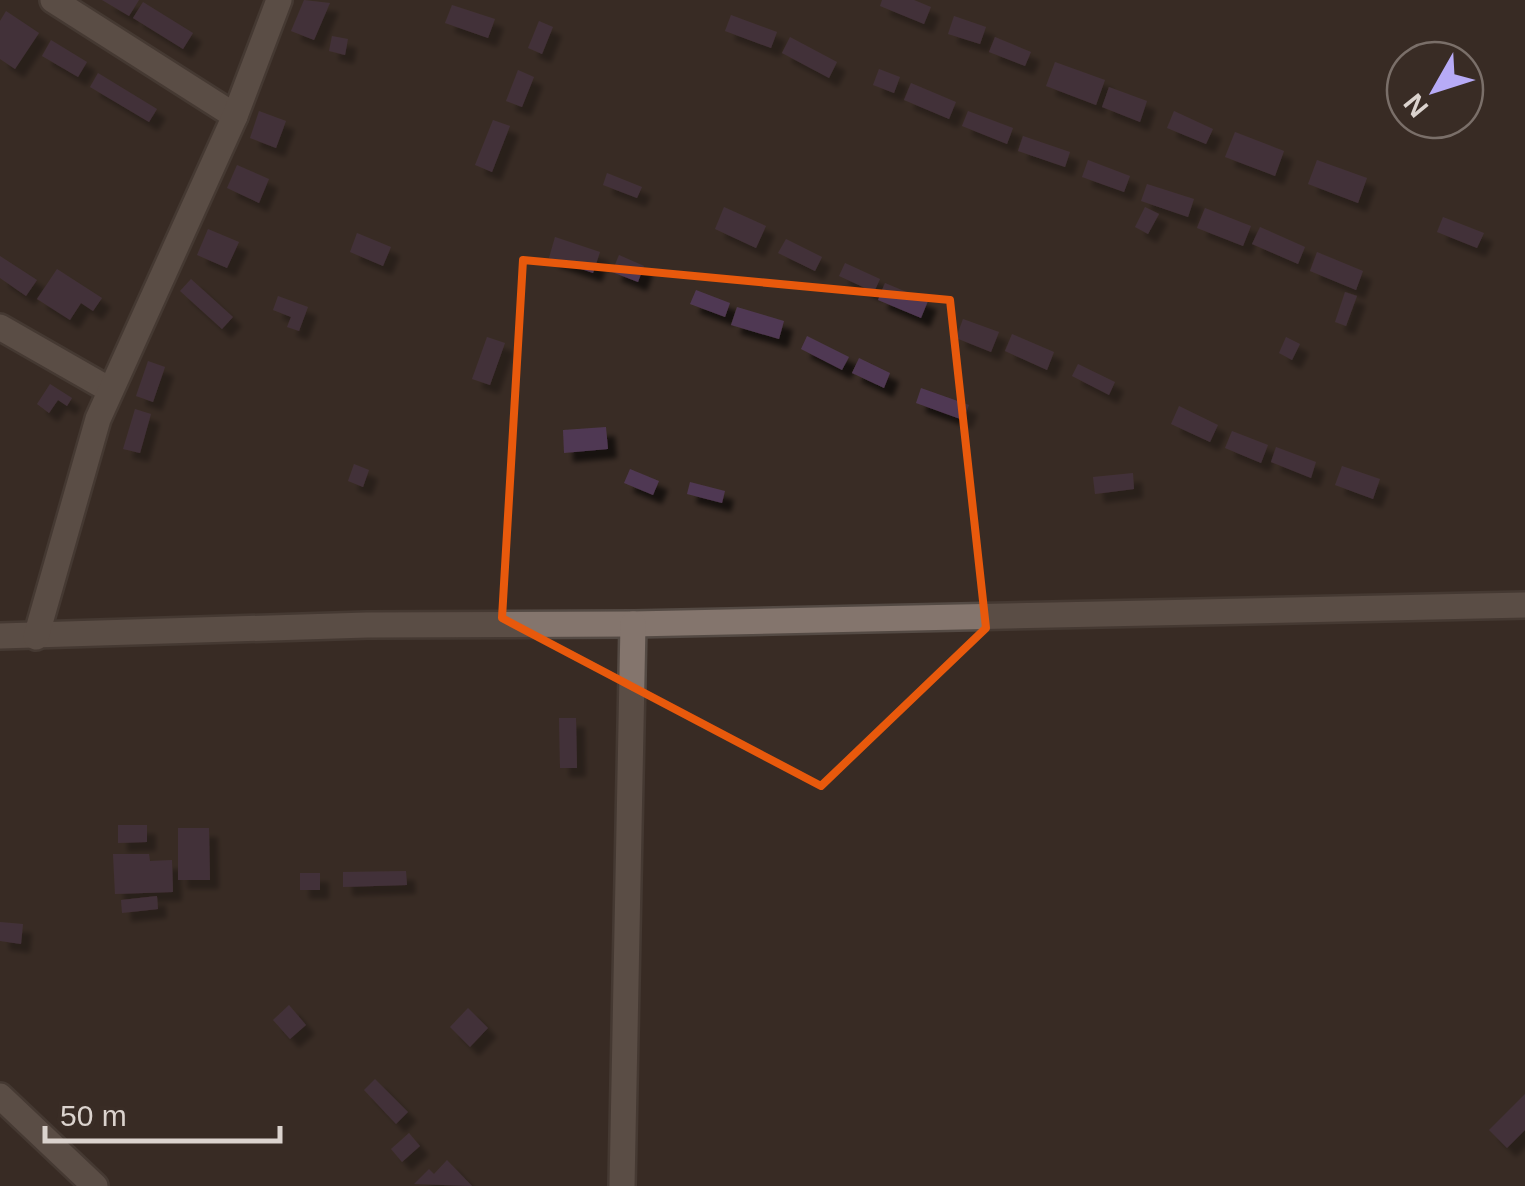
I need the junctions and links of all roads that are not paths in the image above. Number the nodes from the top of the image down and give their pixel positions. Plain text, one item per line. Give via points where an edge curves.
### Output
1 (53, 0) edge
2 (279, 0) edge
3 (234, 116) junction
4 (0, 327) edge
5 (110, 390) junction
6 (1525, 605) edge
7 (634, 624) junction
8 (0, 636) edge
9 (36, 637) junction
10 (0, 1096) edge
11 (95, 1186) edge
12 (622, 1186) edge

1 - 3 street
2 - 3 street
3 - 5 street
4 - 5 street
5 - 9 street
6 - 7 street
7 - 9 street
7 - 12 street
8 - 9 street
10 - 11 street

